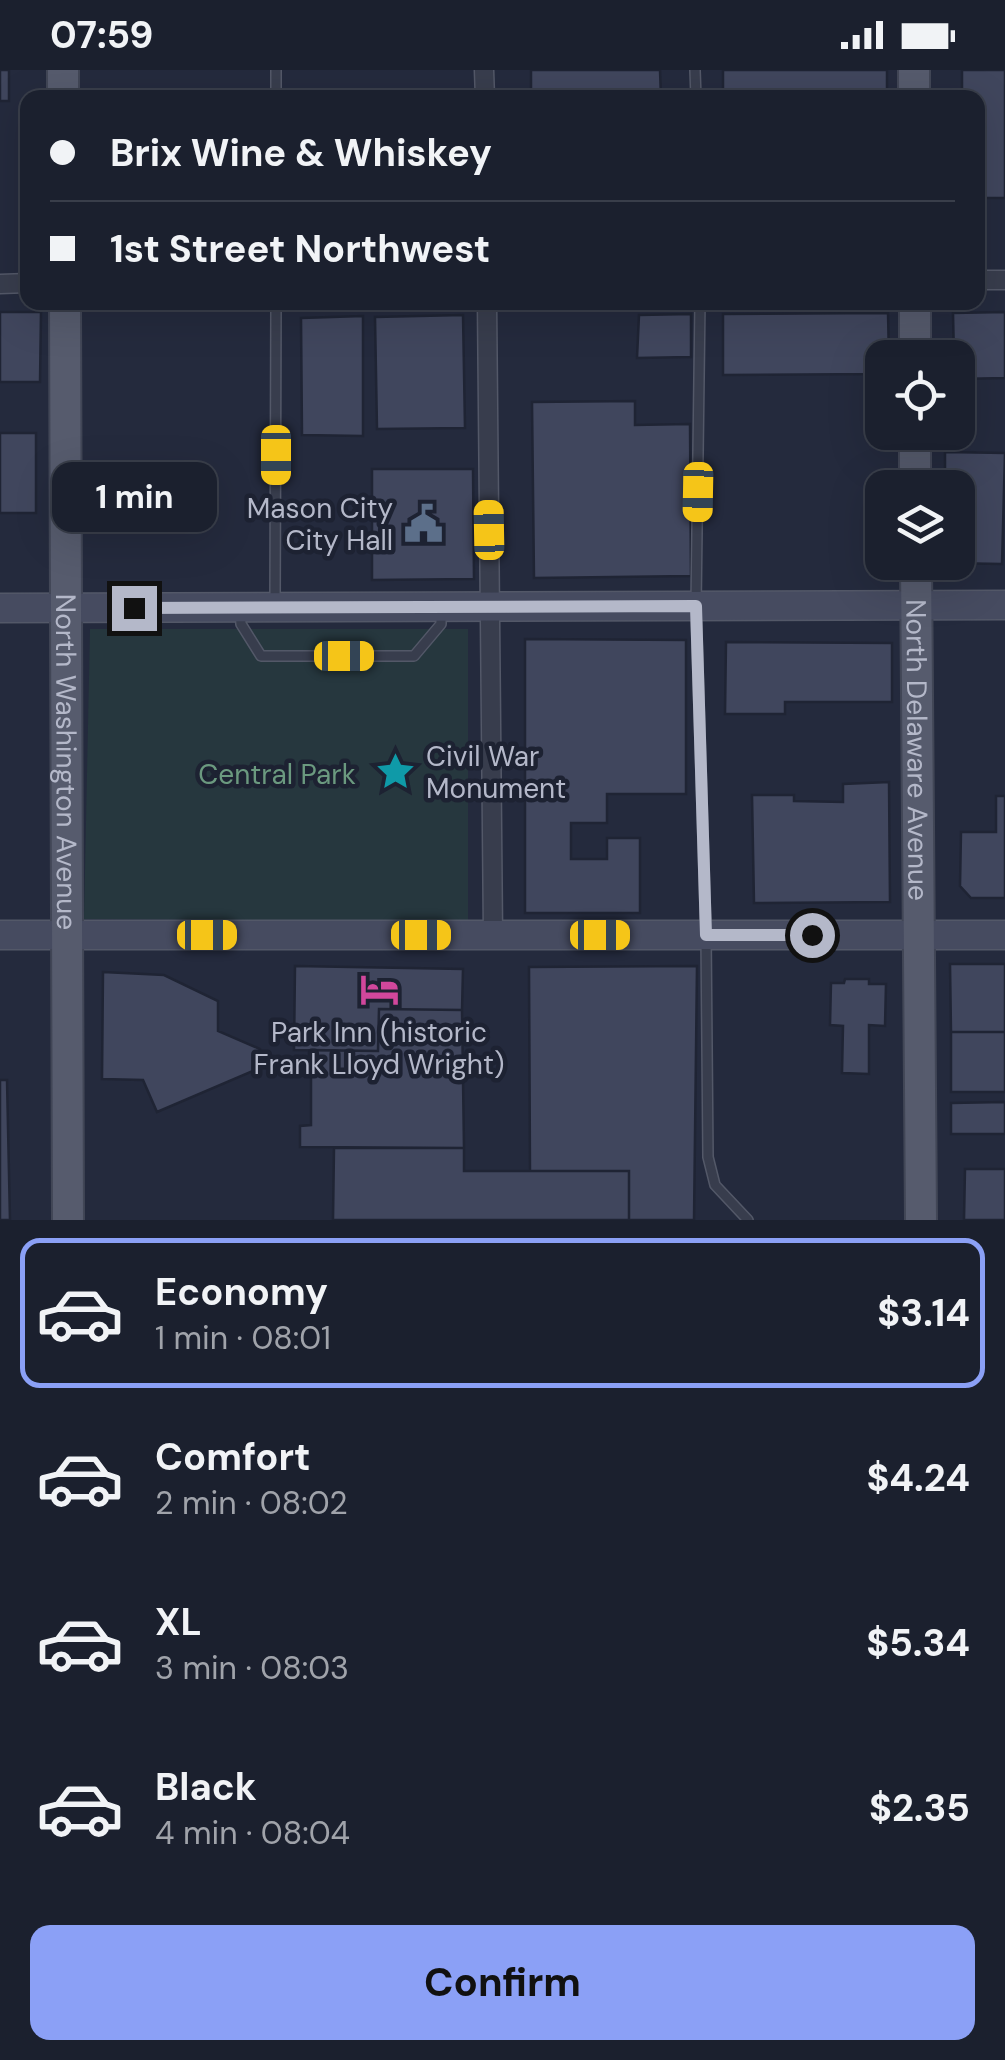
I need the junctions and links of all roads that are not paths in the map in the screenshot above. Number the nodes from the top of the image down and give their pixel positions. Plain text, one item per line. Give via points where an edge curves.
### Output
1 (65, 310) edge
2 (276, 310) edge
3 (487, 310) edge
4 (700, 310) edge
5 (915, 310) edge
6 (915, 340) edge
7 (916, 580) edge
8 (1005, 605) edge
9 (490, 606) junction
10 (696, 606) junction
11 (916, 606) junction
12 (240, 607) junction
13 (275, 607) junction
14 (442, 607) junction
15 (0, 608) edge
16 (64, 608) junction
17 (0, 935) edge
18 (68, 935) junction
19 (493, 935) junction
20 (706, 935) junction
21 (917, 935) junction
22 (1005, 935) edge
23 (68, 1220) edge
24 (748, 1220) edge
25 (921, 1220) edge

1 - 16 main road, North Washington Avenue
2 - 13 lane
3 - 9 street
4 - 10 lane
5 - 6 main road
7 - 11 main road, North Delaware Avenue
8 - 11 main road
9 - 10 main road
9 - 14 main road
9 - 19 street
10 - 11 main road
10 - 20 lane
11 - 21 main road, North Delaware Avenue
12 - 13 main road
12 - 14 lane via 241,624 261,656 414,656 441,624
12 - 16 main road
13 - 14 main road
15 - 16 main road
16 - 18 main road, North Washington Avenue
17 - 18 main road
18 - 19 main road
18 - 23 main road, North Washington Avenue
19 - 20 main road
20 - 21 main road
20 - 24 lane via 708,1158 715,1185
21 - 22 main road
21 - 25 main road, North Delaware Avenue

